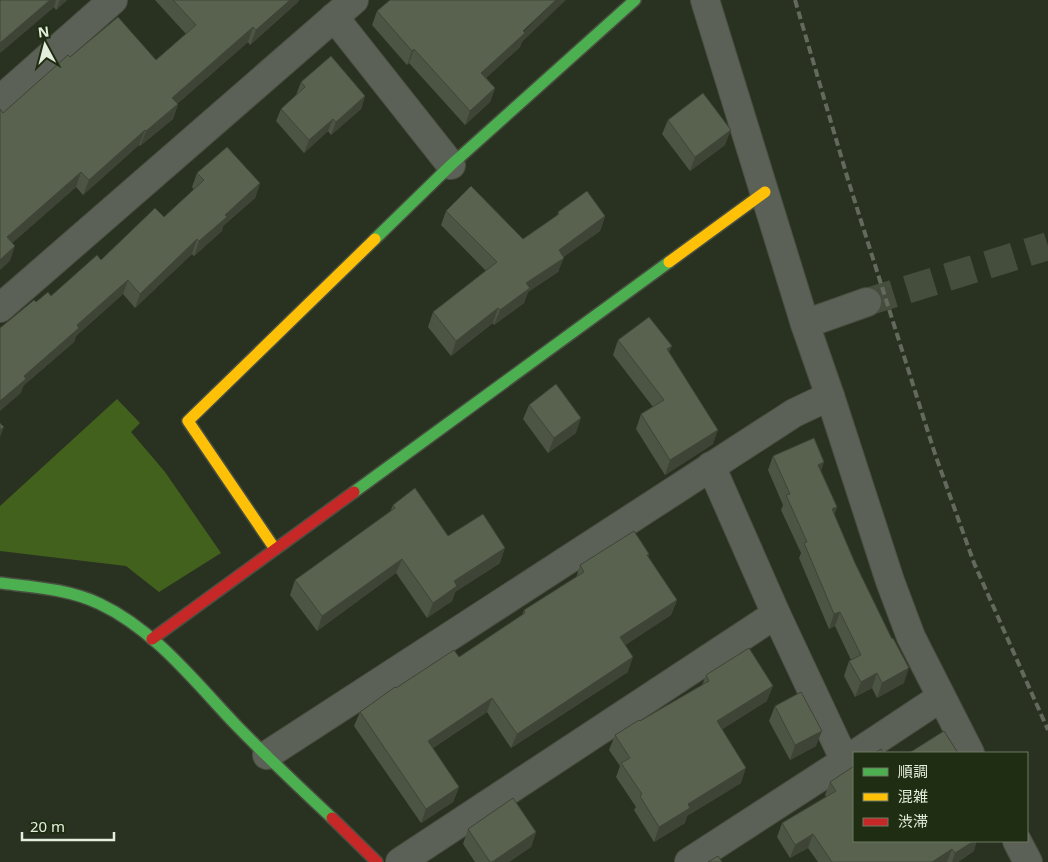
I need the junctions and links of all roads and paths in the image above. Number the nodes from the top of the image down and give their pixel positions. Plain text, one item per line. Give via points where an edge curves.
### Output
1 (113, 0) edge
2 (634, 0) edge
3 (705, 0) edge
4 (339, 8) edge
5 (0, 100) edge
6 (451, 165) junction
7 (764, 192) junction
8 (867, 302) tunnel mouth
9 (0, 308) edge
10 (805, 324) junction
11 (830, 396) junction
12 (711, 466) junction
13 (275, 549) junction
14 (0, 584) edge
15 (776, 614) junction
16 (152, 638) junction
17 (940, 698) junction
18 (858, 752) edge
19 (969, 752) edge
20 (266, 755) junction
21 (852, 756) edge
22 (1018, 842) edge
23 (377, 862) edge
24 (400, 862) edge
25 (689, 862) edge
26 (1028, 862) edge

1 - 5 street
2 - 6 street
3 - 7 street
4 - 6 street
4 - 9 street
6 - 13 street via 188,421
7 - 10 street
7 - 13 street
8 - 10 street
10 - 11 street
11 - 12 street via 794,413
11 - 17 street via 910,637
12 - 15 street
12 - 20 street
13 - 16 street
14 - 16 street via 75,595 100,604
15 - 21 street
15 - 24 street
16 - 20 street
17 - 18 street
17 - 19 street
20 - 23 street
21 - 25 street
22 - 26 street

